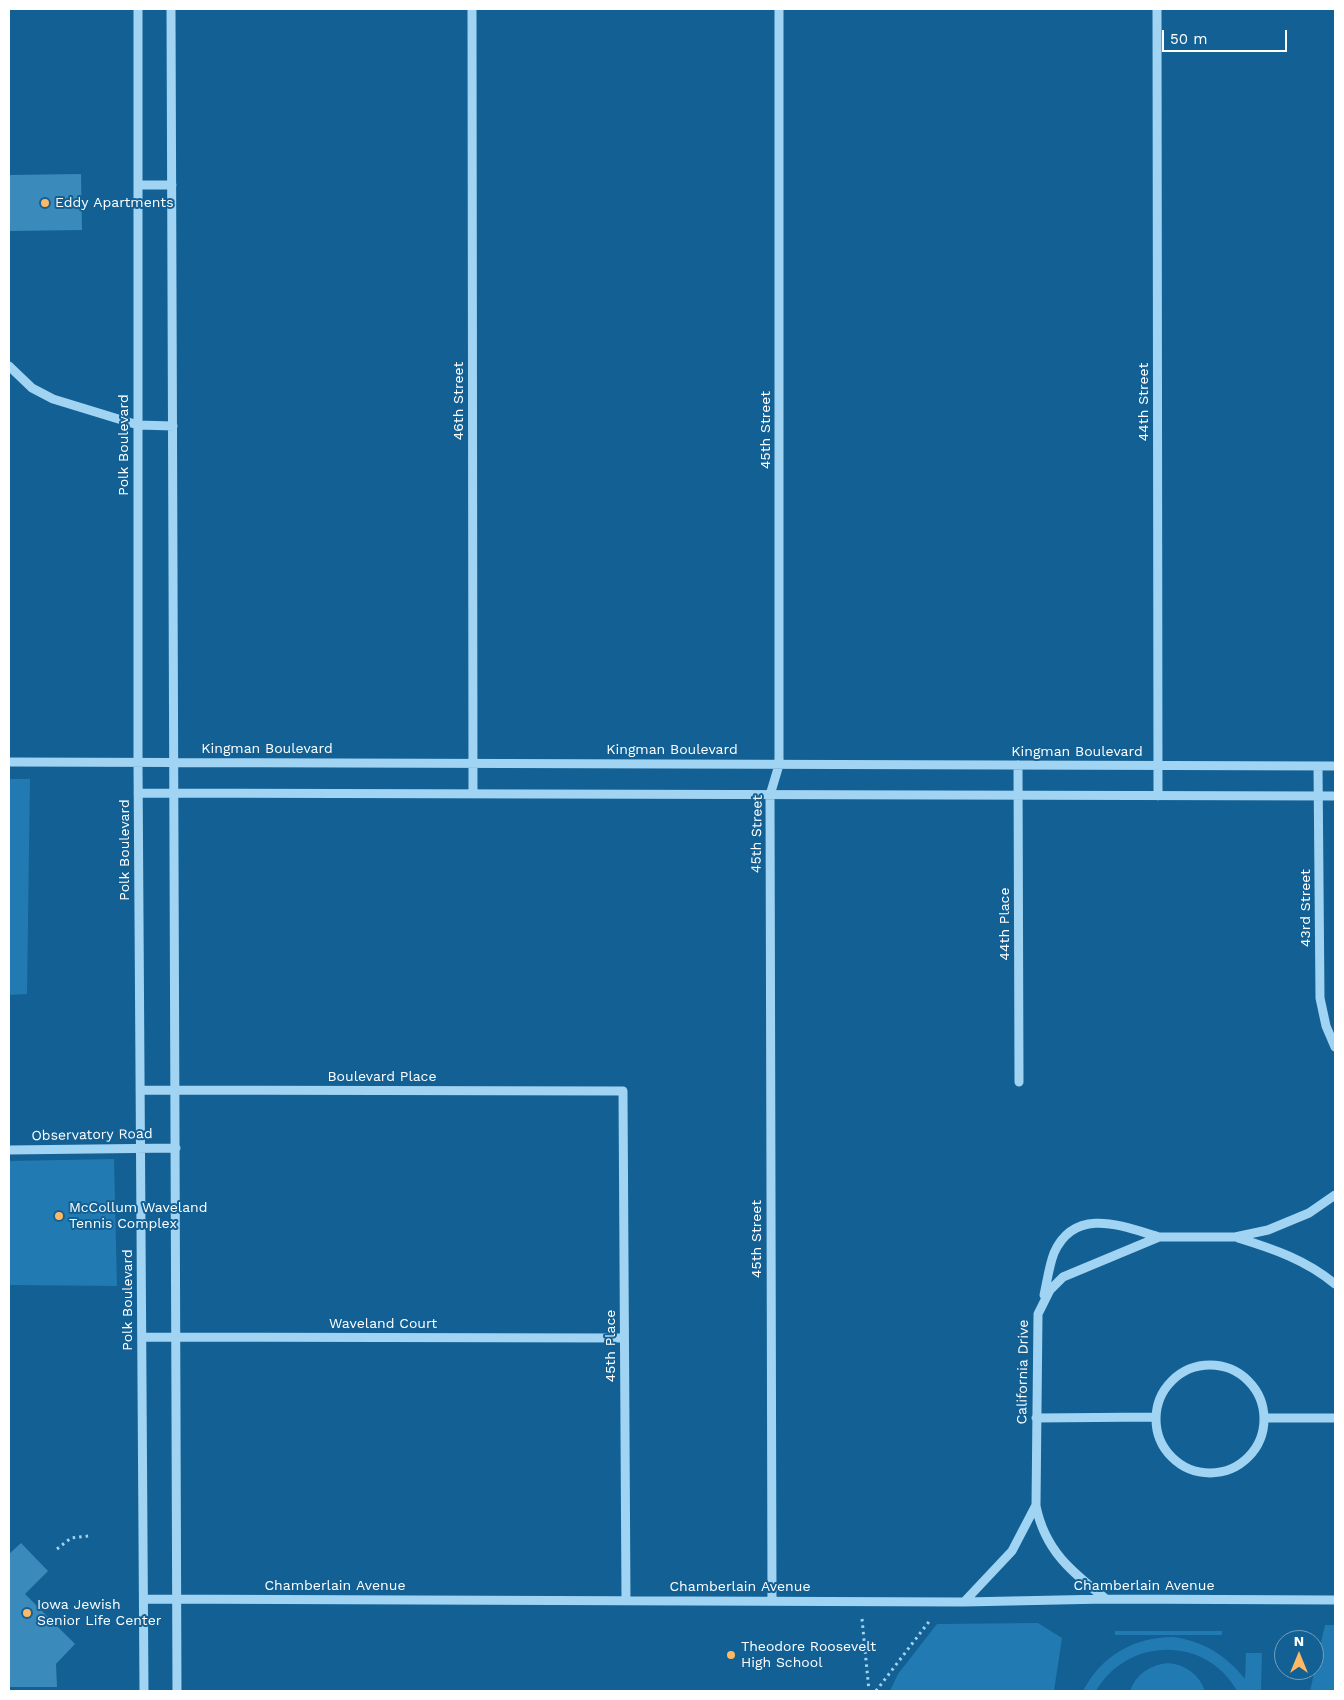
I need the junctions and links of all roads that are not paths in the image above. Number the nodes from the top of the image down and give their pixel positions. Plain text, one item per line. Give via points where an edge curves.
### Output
1 (138, 9) edge
2 (171, 9) edge
3 (472, 9) edge
4 (780, 9) edge
5 (1157, 9) edge
6 (138, 185) junction
7 (172, 185) junction
8 (9, 366) edge
9 (138, 425) junction
10 (173, 426) junction
11 (9, 762) edge
12 (138, 763) junction
13 (174, 763) junction
14 (473, 764) junction
15 (779, 764) junction
16 (1018, 765) junction
17 (1158, 766) junction
18 (1318, 766) junction
19 (1335, 766) edge
20 (138, 793) junction
21 (174, 793) junction
22 (473, 794) junction
23 (770, 795) junction
24 (1018, 796) junction
25 (1158, 796) junction
26 (1319, 796) junction
27 (1335, 796) edge
28 (1335, 1047) edge
29 (1019, 1082) dead end
30 (140, 1090) junction
31 (175, 1090) junction
32 (623, 1091) joint
33 (141, 1148) junction
34 (176, 1148) junction
35 (9, 1150) edge
36 (1335, 1195) edge
37 (1159, 1237) junction
38 (1235, 1237) junction
39 (1335, 1284) edge
40 (1042, 1302) junction
41 (142, 1337) junction
42 (176, 1337) junction
43 (624, 1338) junction
44 (1156, 1417) junction
45 (1036, 1418) junction
46 (1266, 1418) junction
47 (1335, 1418) edge
48 (1036, 1505) junction
49 (144, 1599) junction
50 (177, 1599) junction
51 (1106, 1599) junction
52 (1335, 1600) edge
53 (626, 1601) junction
54 (772, 1601) junction
55 (964, 1602) junction
56 (144, 1691) edge
57 (177, 1691) edge

1 - 6 street, Polk Boulevard
2 - 7 street
3 - 14 street, 46th Street
4 - 15 street, 45th Street
5 - 17 street, 44th Street
6 - 7 street
6 - 9 street, Polk Boulevard
7 - 10 street
8 - 9 street via 32,388 53,399
9 - 10 street
9 - 12 street, Polk Boulevard
10 - 13 street
11 - 12 street, Kingman Boulevard
12 - 13 street, Kingman Boulevard
12 - 20 street, Polk Boulevard
13 - 14 street, Kingman Boulevard
13 - 21 street
14 - 15 street, Kingman Boulevard
14 - 22 street, 46th Street
15 - 16 street, Kingman Boulevard
15 - 23 street, 45th Street
16 - 17 street, Kingman Boulevard
16 - 24 street, 44th Place
17 - 18 street, Kingman Boulevard
17 - 25 street, 44th Street
18 - 19 street, Kingman Boulevard
18 - 26 street, 43rd Street
20 - 21 street
20 - 30 street, Polk Boulevard
21 - 22 street
21 - 31 street
22 - 23 street
23 - 24 street
23 - 54 street, 45th Street
24 - 25 street
24 - 29 street, 44th Place
25 - 26 street
26 - 27 street
26 - 28 street, 43rd Street via 1320,998
30 - 31 street, Boulevard Place
30 - 33 street, Polk Boulevard
31 - 32 street, Boulevard Place
31 - 34 street
32 - 43 street, 45th Place
33 - 34 street, Observatory Road
33 - 35 street, Observatory Road
33 - 41 street, Polk Boulevard
34 - 42 street
36 - 38 street, California Drive via 1309,1214 1268,1230
37 - 38 street, California Drive
37 - 40 street, California Drive via 1063,1277
37 - 40 street via 1100,1222 1081,1226 1064,1237 1054,1254
38 - 39 street, California Drive via 1280,1251 1309,1265
40 - 45 street, California Drive via 1038,1314
41 - 42 street, Waveland Court
41 - 49 street, Polk Boulevard
42 - 43 street, Waveland Court
42 - 50 street
43 - 53 street, 45th Place
44 - 45 street
44 - 46 street via 1163,1391 1179,1374 1195,1366 1212,1364 1243,1374 1262,1400
44 - 46 street via 1162,1444 1173,1459 1188,1469 1205,1473 1230,1469 1251,1456 1264,1432
45 - 48 street, California Drive
46 - 47 street
48 - 51 street, California Drive via 1048,1543 1062,1562
48 - 55 street, California Drive via 1012,1550
49 - 50 street, Chamberlain Avenue
49 - 56 street, Polk Boulevard
50 - 53 street, Chamberlain Avenue
50 - 57 street
51 - 52 street, Chamberlain Avenue
51 - 55 street, Chamberlain Avenue
53 - 54 street, Chamberlain Avenue
54 - 55 street, Chamberlain Avenue

